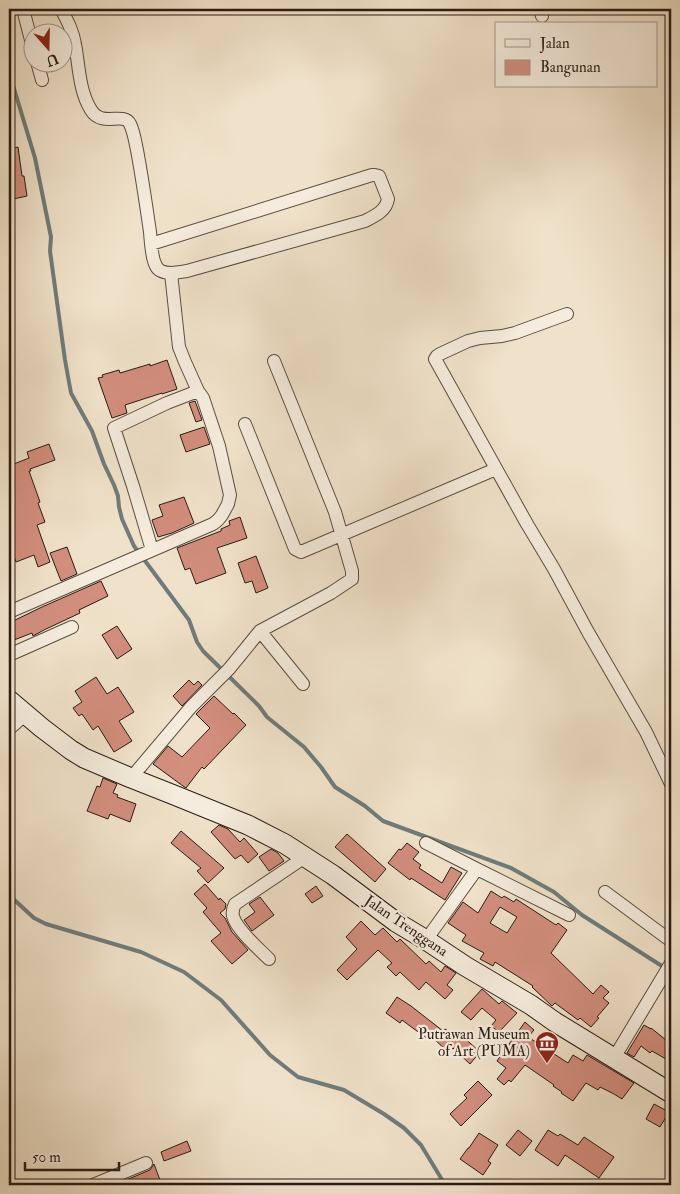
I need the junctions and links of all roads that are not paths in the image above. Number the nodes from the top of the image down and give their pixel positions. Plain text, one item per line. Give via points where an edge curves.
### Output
1 (23, 9) edge
2 (61, 9) edge
3 (26, 22) edge
4 (40, 72) edge
5 (42, 80) dead end
6 (151, 244) junction
7 (171, 274) junction
8 (567, 314) dead end
9 (274, 361) dead end
10 (198, 391) junction
11 (245, 424) dead end
12 (496, 469) junction
13 (342, 534) junction
14 (152, 550) junction
15 (9, 612) edge
16 (72, 627) dead end
17 (260, 631) junction
18 (9, 655) edge
19 (303, 684) dead end
20 (9, 700) edge
21 (25, 715) junction
22 (9, 729) edge
23 (131, 778) junction
24 (671, 784) edge
25 (426, 843) dead end
26 (306, 857) junction
27 (477, 869) junction
28 (605, 892) dead end
29 (568, 916) dead end
30 (426, 940) junction
31 (671, 941) edge
32 (269, 959) dead end
33 (671, 963) edge
34 (614, 1058) junction
35 (671, 1093) edge
36 (146, 1163) dead end
37 (100, 1184) edge

1 - 3 street
2 - 6 street via 72,31 83,89 92,112 106,120 122,118 130,122 142,175
4 - 5 street
6 - 7 street via 156,265 161,271
6 - 7 street via 372,175 378,176 388,200 385,208 365,221
7 - 10 street via 179,347
8 - 12 street via 515,333 468,341 435,358
9 - 13 street
10 - 14 street via 219,446 230,495 228,504 213,524
10 - 14 street via 114,428
11 - 13 street via 296,549 302,552
12 - 13 street
12 - 24 street via 646,732
13 - 17 street via 352,579
14 - 15 street
16 - 18 street
17 - 19 street
17 - 23 street
20 - 21 main road, Jalan Trenggana
21 - 22 street
21 - 23 main road, Jalan Trenggana via 84,758
23 - 26 main road, Jalan Trenggana via 248,825
25 - 27 street
26 - 30 main road, Jalan Trenggana
26 - 32 street via 235,904 233,909 237,925
27 - 29 street
27 - 30 street
28 - 31 street
30 - 34 main road, Jalan Trenggana
33 - 34 street
34 - 35 main road, Jalan Trenggana
36 - 37 street

